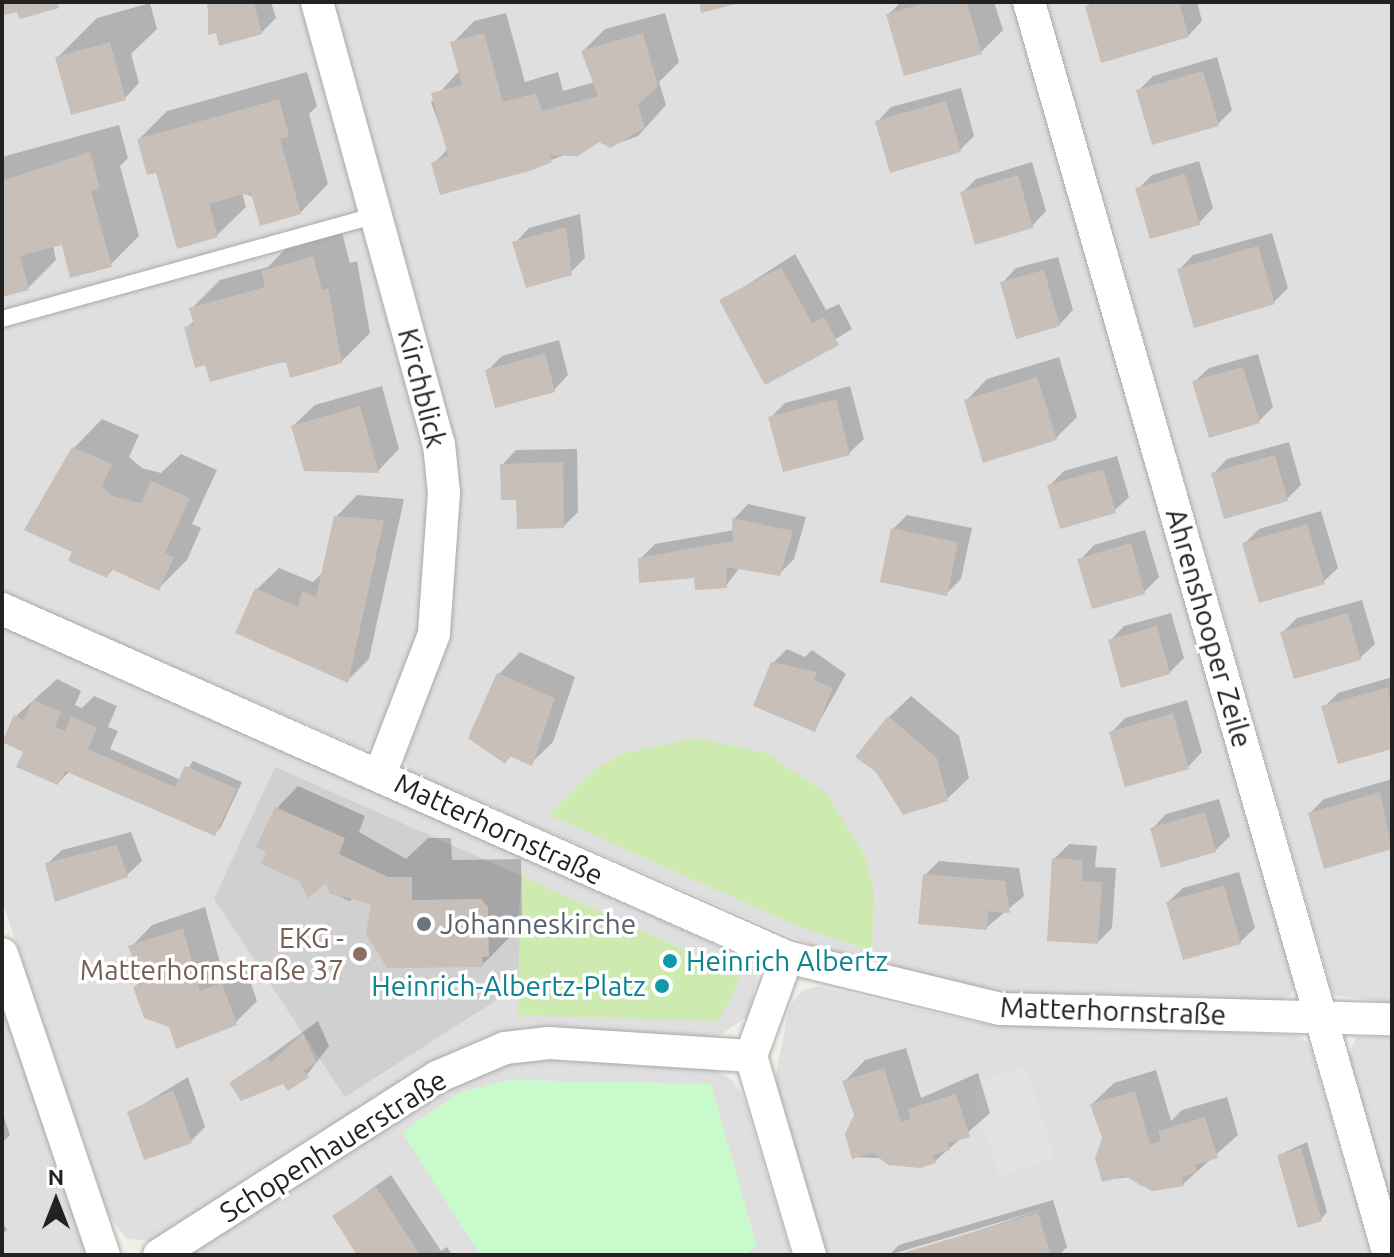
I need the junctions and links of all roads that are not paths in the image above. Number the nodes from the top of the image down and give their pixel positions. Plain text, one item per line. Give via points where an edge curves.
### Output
1 (317, 2) edge
2 (1029, 2) edge
3 (377, 215) junction
4 (2, 319) edge
5 (2, 609) edge
6 (380, 775) junction
7 (2, 954) edge
8 (787, 957) junction
9 (1321, 1016) junction
10 (1392, 1019) edge
11 (751, 1056) junction
12 (104, 1255) edge
13 (159, 1255) edge
14 (810, 1255) edge
15 (1389, 1255) edge

1 - 3 street, Kirchblick
2 - 9 street, Ahrenshooper Zeile
3 - 4 lane
3 - 6 street, Kirchblick via 439,444 445,545 426,668
5 - 6 street, Matterhornstraße
6 - 8 street, Matterhornstraße
7 - 12 street
8 - 9 street, Matterhornstraße via 921,995 1000,1009
8 - 11 street
9 - 10 street, Matterhornstraße
9 - 15 street, Ahrenshooper Zeile
11 - 13 street, Schopenhauerstraße via 549,1043 505,1048 437,1077
11 - 14 street

